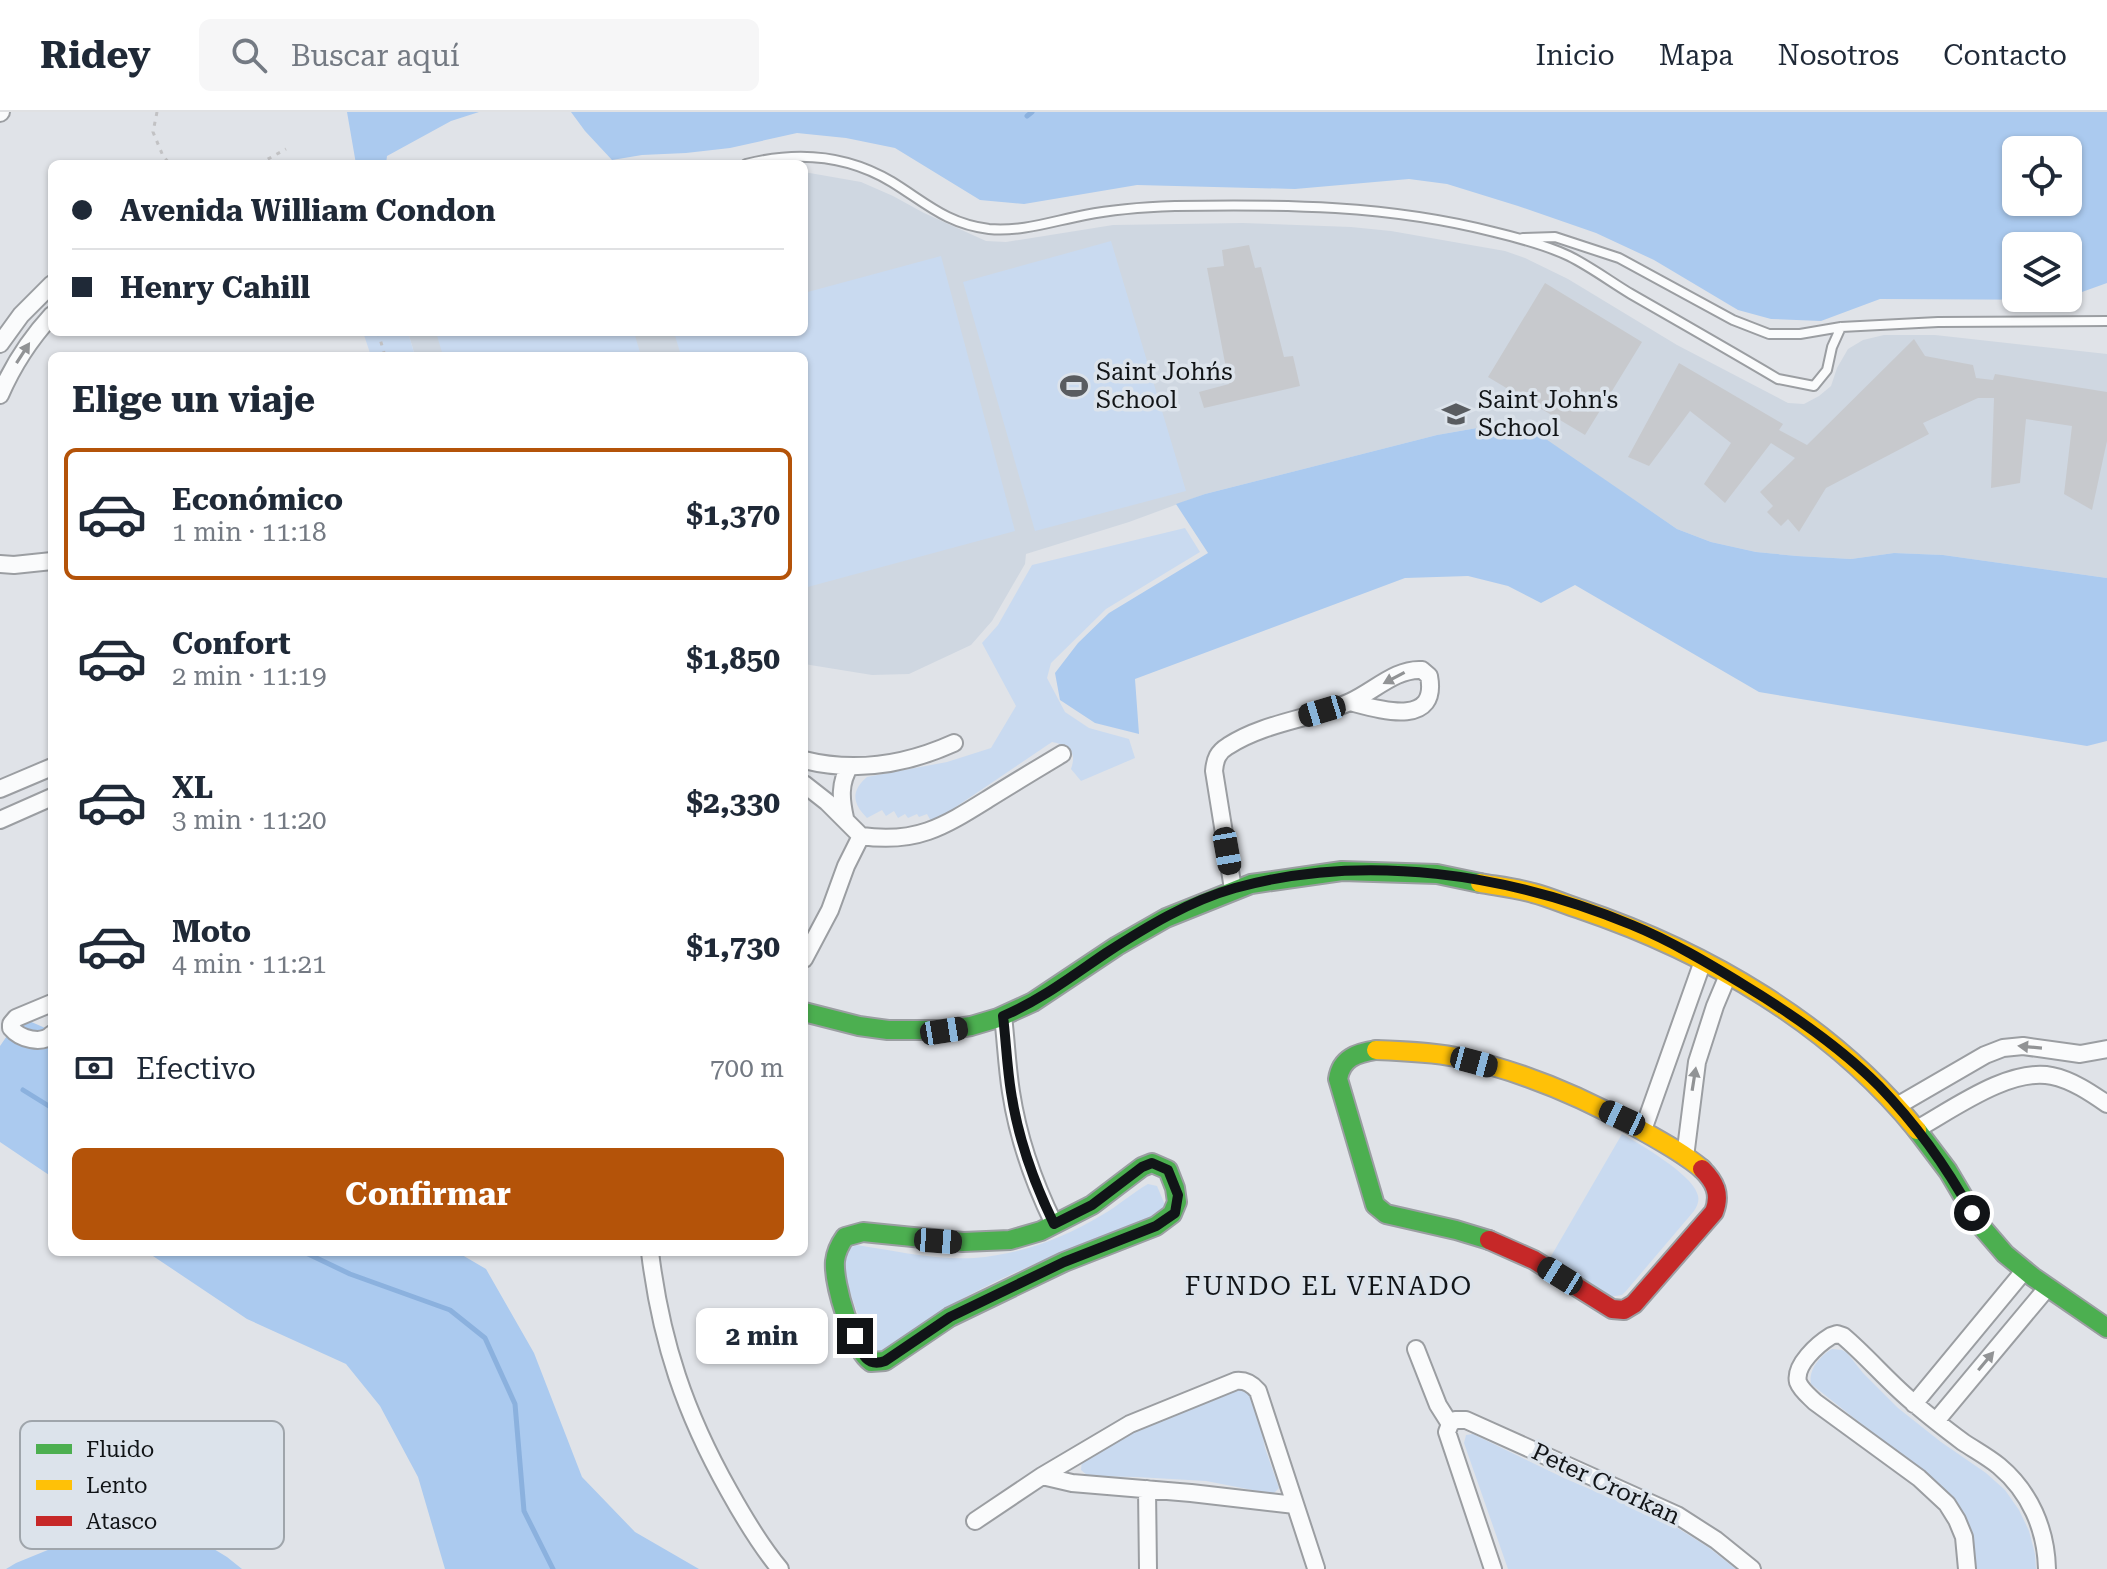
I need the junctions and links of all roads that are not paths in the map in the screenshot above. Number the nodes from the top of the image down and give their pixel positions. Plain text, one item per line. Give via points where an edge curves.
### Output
1 (772, 160) edge
2 (1518, 238) junction
3 (48, 288) edge
4 (48, 320) edge
5 (2107, 321) edge
6 (1841, 327) junction
7 (0, 344) edge
8 (0, 395) edge
9 (48, 561) edge
10 (0, 564) edge
11 (1350, 702) dead end
12 (954, 743) dead end
13 (1062, 754) dead end
14 (808, 761) edge
15 (850, 766) junction
16 (48, 769) edge
17 (1, 787) edge
18 (808, 787) edge
19 (48, 799) edge
20 (7, 817) edge
21 (845, 818) junction
22 (861, 836) junction
23 (1233, 889) junction
24 (808, 951) edge
25 (1703, 961) junction
26 (1728, 975) junction
27 (48, 1005) edge
28 (808, 1013) edge
29 (1003, 1016) junction
30 (48, 1038) edge
31 (2107, 1049) edge
32 (2107, 1104) edge
33 (1897, 1106) junction
34 (1917, 1129) junction
35 (1643, 1130) junction
36 (1685, 1157) junction
37 (1054, 1224) junction
38 (650, 1256) edge
39 (2024, 1271) junction
40 (2047, 1288) junction
41 (2107, 1328) edge
42 (1416, 1349) dead end
43 (1914, 1404) junction
44 (1936, 1421) junction
45 (1450, 1424) junction
46 (1042, 1476) junction
47 (1147, 1489) junction
48 (1295, 1505) junction
49 (975, 1521) dead end
50 (1316, 1568) edge
51 (780, 1569) edge
52 (1148, 1569) edge
53 (1493, 1569) edge
54 (1752, 1569) edge
55 (1967, 1569) edge
56 (2047, 1569) edge

1 - 2 lane via 813,156 846,162 894,183 941,215 990,229 1136,208 1308,206 1390,212
2 - 6 lane via 1555,237 1619,258 1769,334
2 - 6 lane via 1568,255 1778,379 1814,386 1827,370
3 - 7 street
8 -> 4 street
5 - 6 lane
9 - 10 street
11 - 23 street via 1268,728 1220,752 1214,771
12 - 15 street via 903,761
13 - 22 street via 925,833
14 - 15 street
15 - 21 street via 842,785
16 - 17 street
17 - 20 street
18 - 21 street
19 - 20 street
21 - 22 street
22 - 24 street
23 - 25 street via 1289,876 1347,871 1454,876 1570,903 1631,925
23 - 29 street via 1151,926
25 - 26 street
25 - 35 street
26 - 33 street via 1827,1041
36 -> 26 street via 1697,1062
27 - 30 street via 11,1024 17,1034
28 - 29 street via 906,1032 964,1028
29 - 37 street via 1011,1094 1038,1191
31 -> 33 street via 2080,1054 2003,1048
32 - 34 street via 2065,1080 2027,1075 2004,1081
33 - 34 street
34 - 39 street via 1982,1228
35 - 36 street
35 - 36 street via 1541,1082 1457,1057 1376,1050 1349,1057 1338,1071 1379,1210 1499,1244 1612,1309 1627,1310 1634,1304 1718,1204 1714,1181
37 - 37 street via 994,1241 863,1232 845,1237 835,1264 846,1315 863,1356 870,1363 885,1361 950,1317 1064,1262 1156,1226 1175,1213 1178,1195 1168,1170 1152,1163
38 - 51 street via 666,1345 686,1404 737,1506
39 - 40 street
39 - 43 street
40 - 41 street
44 -> 40 street
42 - 45 street
43 - 44 street
43 - 55 street via 1837,1334 1825,1340 1798,1374 1801,1388 1815,1402 1947,1504 1964,1537
44 - 56 street via 2000,1467 2022,1491 2039,1521
45 - 53 street via 1447,1432
45 - 54 street, Peter Crorkan via 1466,1420 1677,1515
46 - 47 street
46 - 48 street via 1130,1424 1243,1380 1258,1391
46 - 49 street
47 - 48 street
47 - 52 street
48 - 50 street

